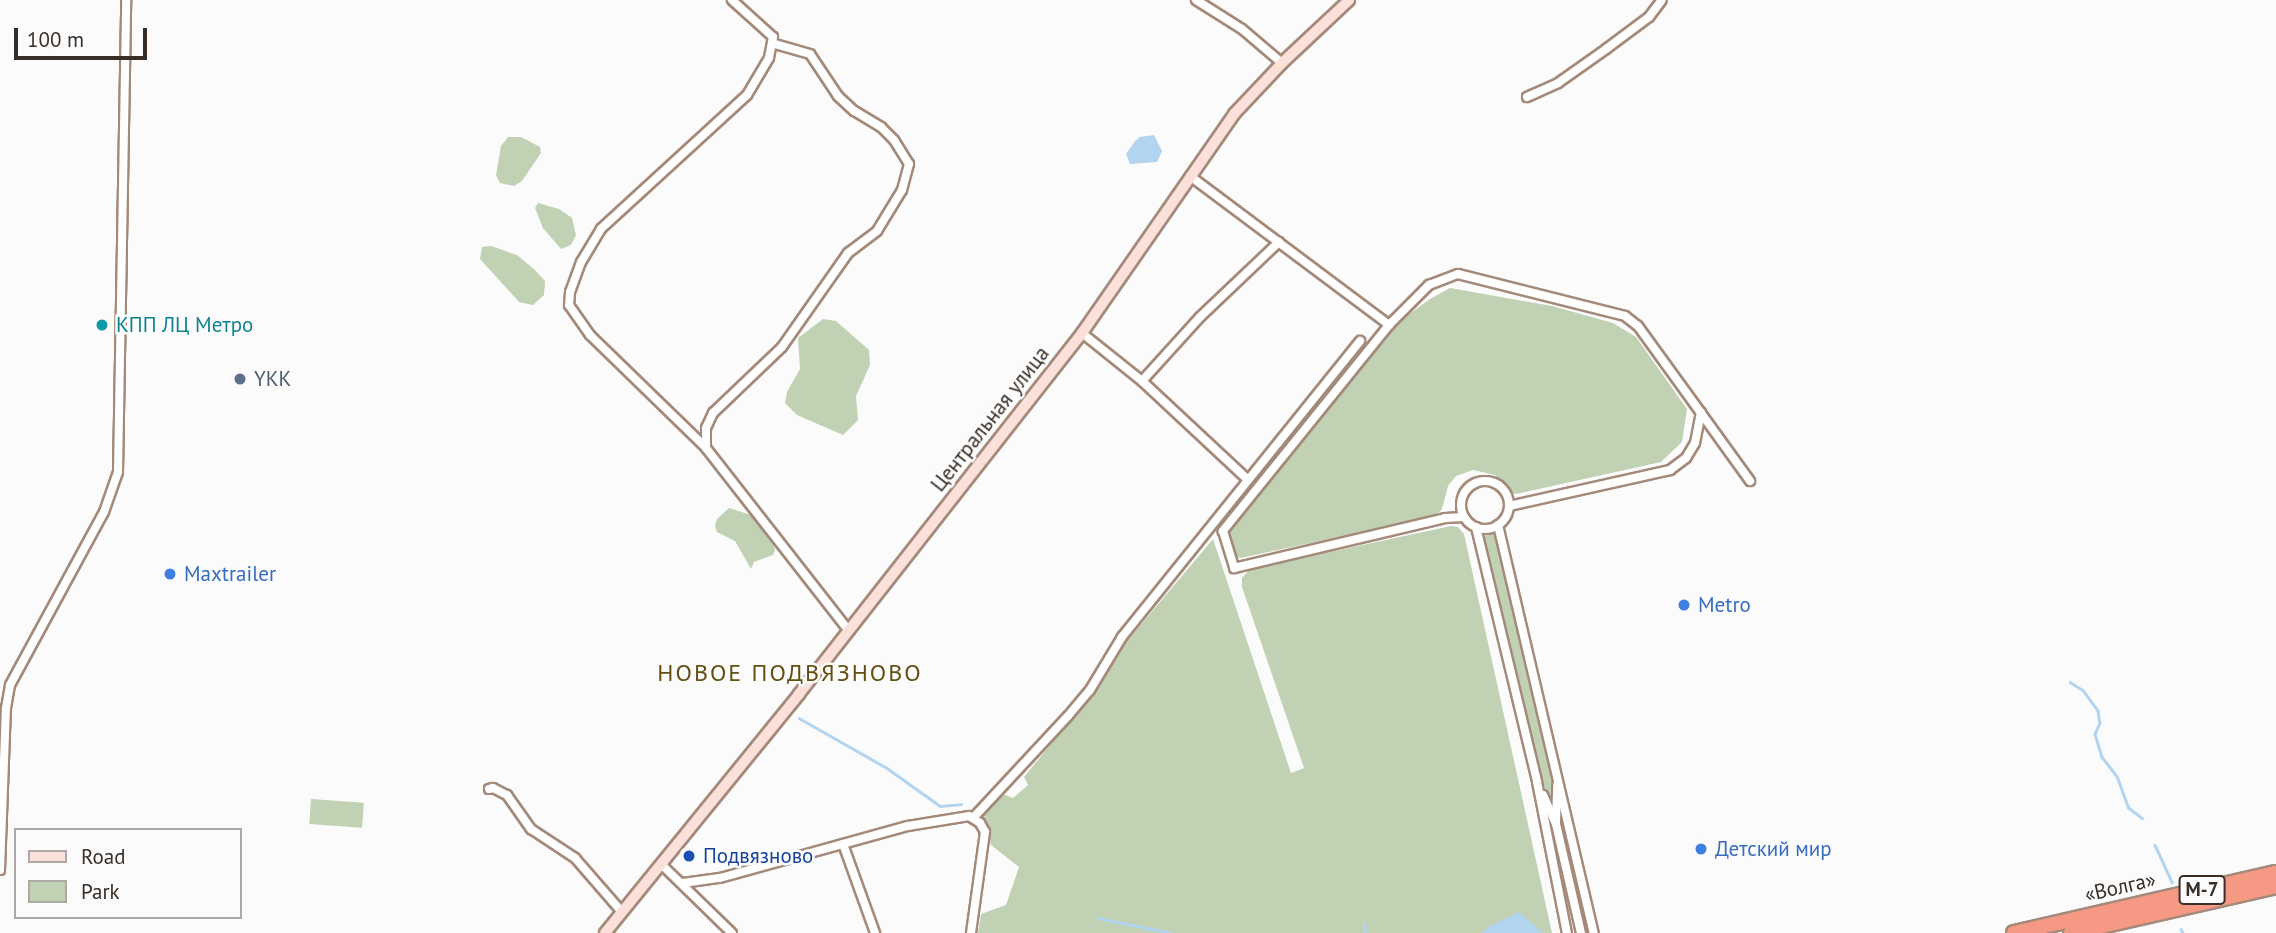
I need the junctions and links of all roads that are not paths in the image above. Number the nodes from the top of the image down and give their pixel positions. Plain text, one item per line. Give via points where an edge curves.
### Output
1 (126, 0) edge
2 (732, 0) edge
3 (1196, 0) edge
4 (1349, 0) edge
5 (1662, 0) edge
6 (774, 44) junction
7 (1282, 63) junction
8 (1527, 97) dead end
9 (1190, 176) junction
10 (1279, 242) junction
11 (1389, 325) junction
12 (1082, 333) junction
13 (1360, 341) dead end
14 (1142, 382) junction
15 (1701, 413) junction
16 (706, 448) junction
17 (1247, 479) junction
18 (1750, 481) dead end
19 (1509, 506) junction
20 (1464, 517) junction
21 (1498, 525) junction
22 (1476, 527) junction
23 (848, 630) junction
24 (2, 767) edge
25 (1557, 777) junction
26 (1537, 782) junction
27 (489, 789) dead end
28 (974, 817) junction
29 (1556, 824) junction
30 (843, 844) junction
31 (662, 864) junction
32 (0, 870) edge
33 (2276, 873) edge
34 (683, 883) junction
35 (2276, 886) edge
36 (622, 912) junction
37 (605, 933) edge
38 (732, 933) edge
39 (874, 933) edge
40 (971, 933) edge
41 (1567, 933) edge
42 (1581, 933) edge
43 (1594, 933) edge
44 (2014, 933) edge
45 (2071, 933) edge

1 - 24 street via 118,472 104,512 10,685
2 - 6 street via 768,32
3 - 7 street via 1242,29
4 - 7 main road, Центральная улица
5 - 8 street via 1649,17 1606,49 1558,83
6 - 16 street via 747,95 601,229 570,292 569,304 590,335
6 - 16 street via 810,54 838,96 888,134 909,164 902,190 877,231 848,253 782,347 713,413 706,428
7 - 9 main road, Центральная улица via 1234,114
9 - 10 street
9 - 12 main road, Центральная улица
10 - 11 street
10 - 14 street via 1200,317
11 - 15 street via 1429,285 1458,274 1625,316 1638,326
11 - 20 street via 1223,531 1234,568
12 - 14 street
12 - 23 main road, Центральная улица
13 - 17 street
14 - 17 street
15 - 18 street
15 - 19 street via 1695,443 1670,470
16 - 23 street
17 - 28 street via 1122,637 1075,708
19 - 20 street via 1499,486 1476,483 1461,501
19 - 21 street
20 - 22 street
21 - 22 street
21 - 25 street
22 - 26 street
23 - 31 main road, Центральная улица
24 - 32 street
25 - 29 street
25 - 43 street
26 - 29 street
26 - 41 street
27 - 36 street via 507,795 531,829 575,858
28 - 30 street via 957,816
28 - 40 street via 985,832
29 - 42 street
30 - 34 street via 720,878
30 - 39 street
31 - 34 street
31 - 36 main road, Центральная улица
33 - 44 highway, «Волга» / М-7
34 - 38 street
35 - 45 highway, «Волга» / М-7
36 - 37 main road, Центральная улица

